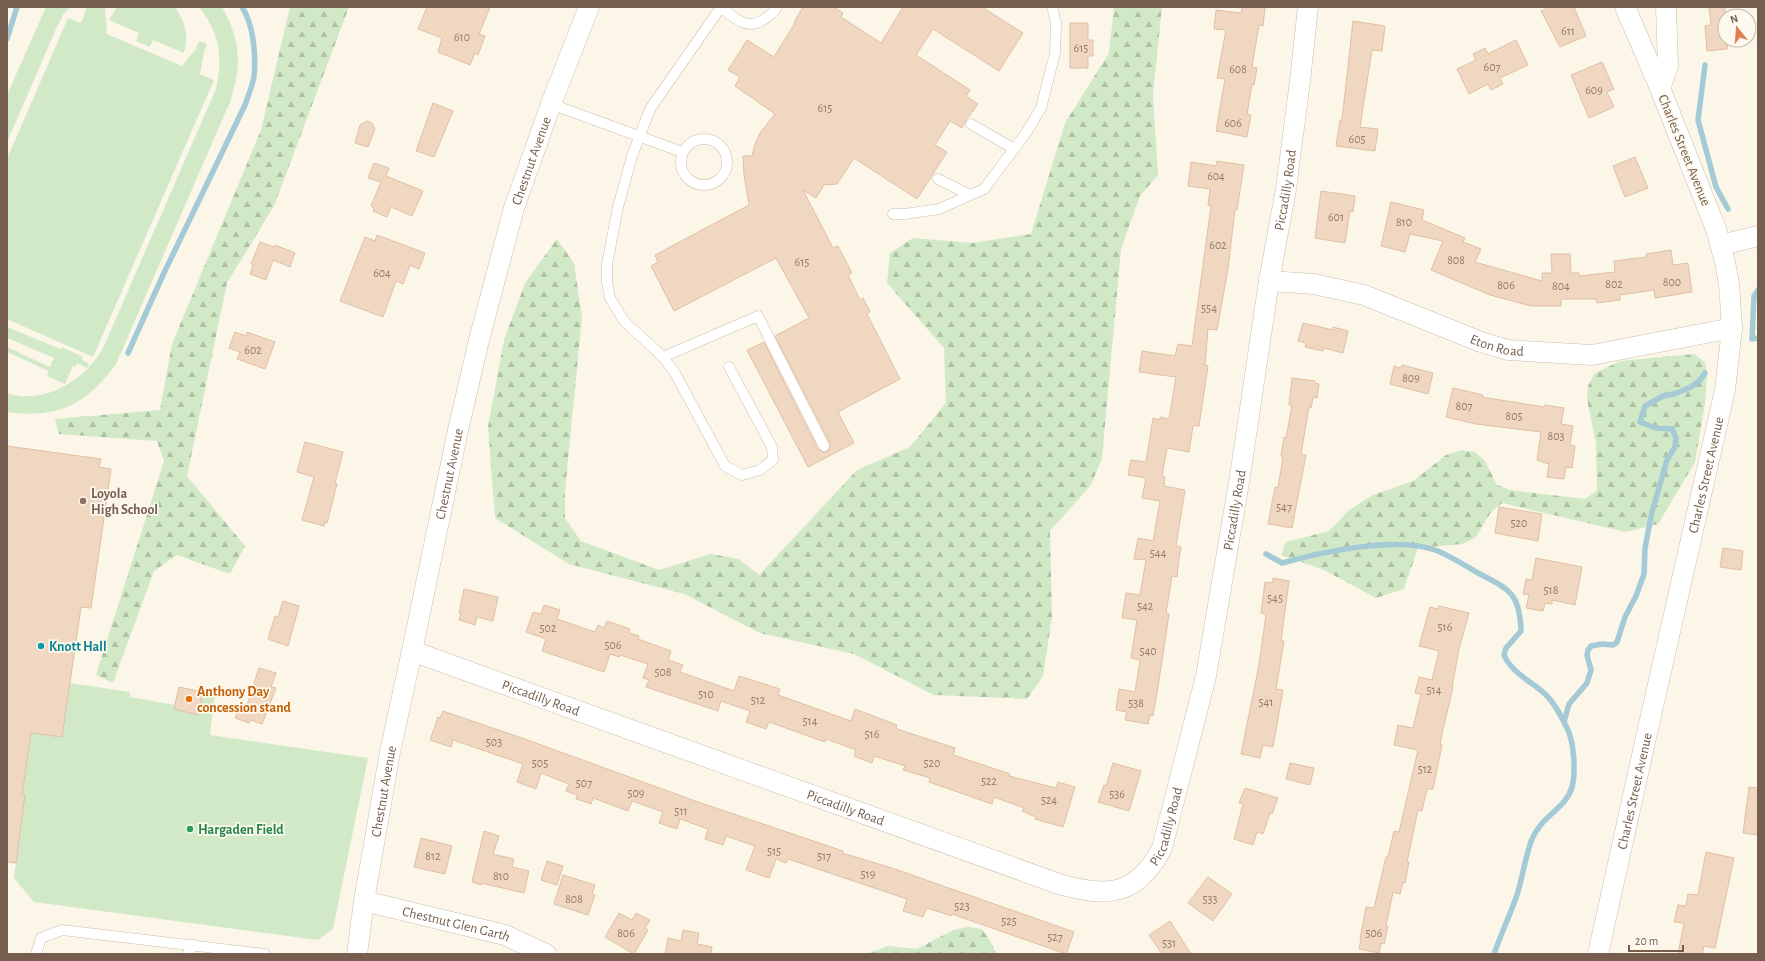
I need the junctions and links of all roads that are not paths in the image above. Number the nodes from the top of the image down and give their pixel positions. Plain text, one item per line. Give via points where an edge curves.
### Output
1 (589, 7) edge
2 (721, 7) edge
3 (777, 7) edge
4 (1052, 7) edge
5 (1308, 7) edge
6 (1625, 7) edge
7 (1666, 7) edge
8 (1660, 88) junction
9 (551, 104) junction
10 (971, 124) dead end
11 (640, 136) junction
12 (1014, 149) junction
13 (682, 152) junction
14 (938, 179) dead end
15 (970, 195) junction
16 (893, 214) dead end
17 (1758, 236) edge
18 (1721, 245) junction
19 (1269, 281) junction
20 (1732, 328) junction
21 (663, 357) junction
22 (729, 367) dead end
23 (824, 446) dead end
24 (412, 651) junction
25 (364, 901) junction
26 (193, 945) junction
27 (36, 954) edge
28 (188, 954) edge
29 (265, 954) edge
30 (357, 954) edge
31 (546, 954) edge
32 (1598, 954) edge

1 - 9 street, Chestnut Avenue
2 - 3 lane via 748,25 756,24
2 - 11 lane via 650,109
4 - 12 lane via 1056,23 1055,53 1041,108
5 - 19 street, Piccadilly Road via 1286,189
6 - 8 street, Charles Street Avenue
7 - 8 street via 1668,66
8 - 18 street, Charles Street Avenue via 1705,198
9 - 11 lane
9 - 24 street, Chestnut Avenue via 514,208 478,340
10 - 12 lane
11 - 13 lane
11 - 21 lane via 618,207 607,264 607,282 610,298 624,321
12 - 15 lane via 984,189
13 - 13 lane via 680,160 684,174 696,184 712,183 724,173 727,159 720,145 714,141 700,138 692,141
14 - 15 lane
15 - 16 lane via 939,209
17 - 18 street
18 - 20 street, Charles Street Avenue via 1729,284
19 - 20 street, Eton Road via 1314,284 1364,295 1480,342 1508,350 1592,356
19 - 24 street, Piccadilly Road via 1240,476 1206,676 1162,848 1146,874 1124,888 1098,892 1059,884
20 - 32 street, Charles Street Avenue via 1725,390
21 - 22 lane via 675,373 725,466 742,475 760,470 773,460 772,447
21 - 23 lane via 758,316
24 - 25 street, Chestnut Avenue via 390,752
25 - 30 street, Chestnut Avenue
25 - 31 street, Chestnut Glen Garth via 505,936
26 - 27 lane via 62,930 41,938
26 - 28 lane
26 - 29 lane

